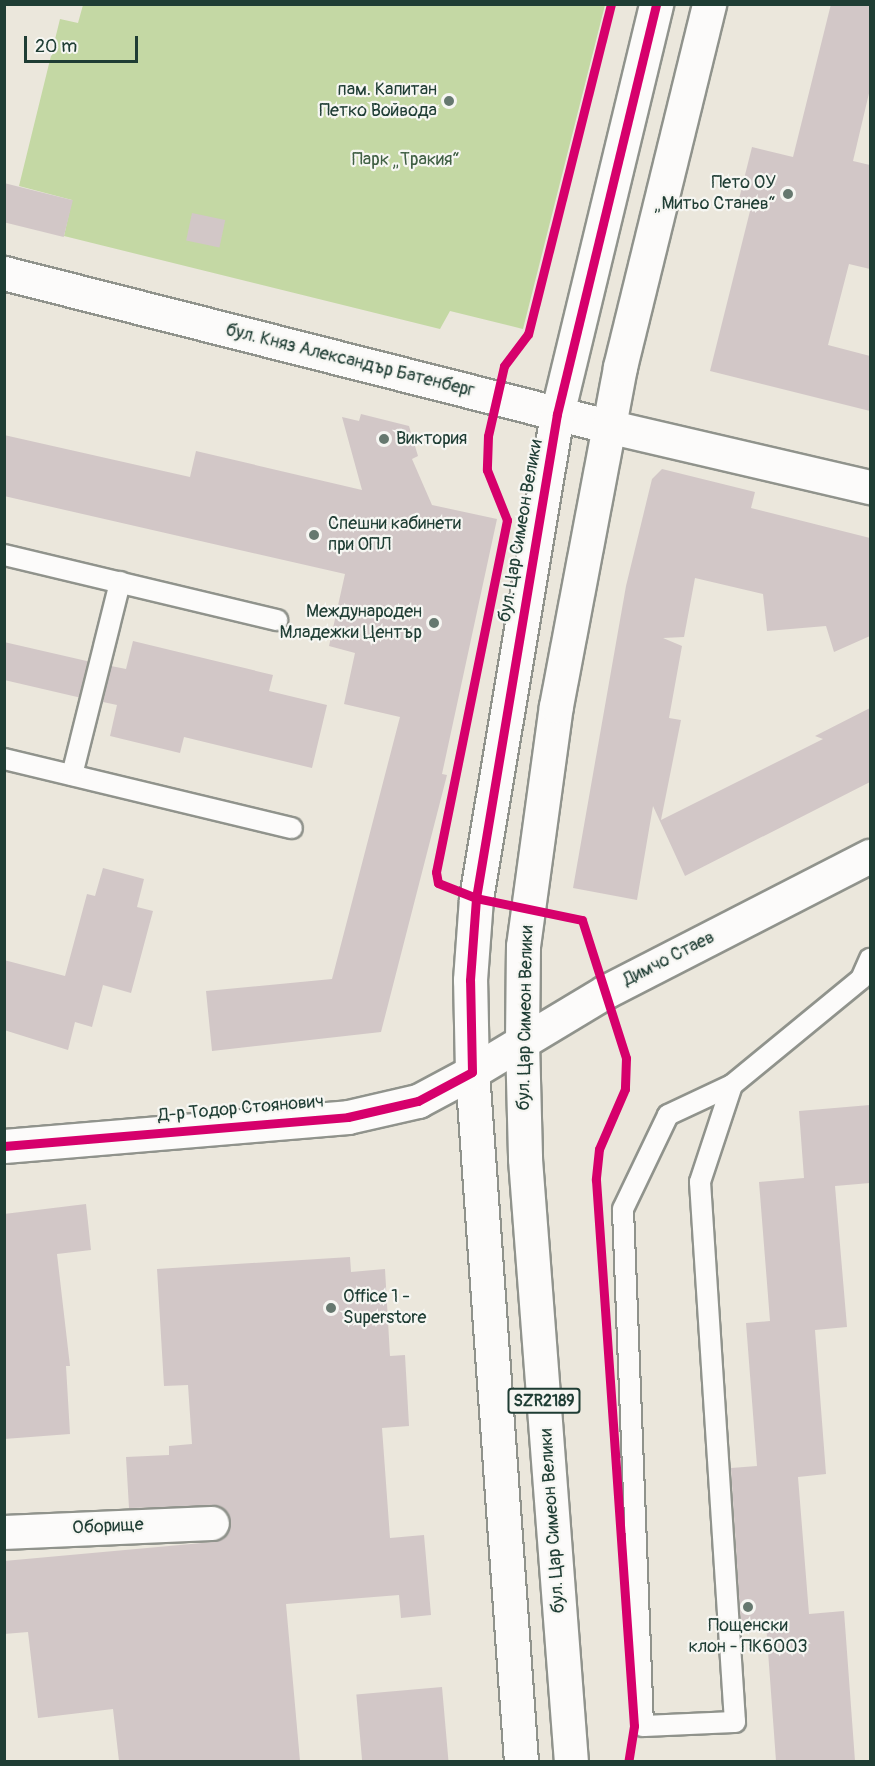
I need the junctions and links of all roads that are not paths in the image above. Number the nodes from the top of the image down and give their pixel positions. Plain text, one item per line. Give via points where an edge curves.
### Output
1 (656, 4) edge
2 (709, 4) edge
3 (4, 273) edge
4 (557, 414) junction
5 (607, 426) junction
6 (870, 487) edge
7 (4, 555) edge
8 (120, 582) junction
9 (277, 620) dead end
10 (4, 759) edge
11 (72, 775) junction
12 (292, 828) dead end
13 (870, 856) edge
14 (870, 959) edge
15 (866, 975) edge
16 (522, 1041) junction
17 (472, 1072) junction
18 (732, 1085) junction
19 (4, 1146) edge
20 (212, 1523) dead end
21 (4, 1532) edge
22 (520, 1761) edge
23 (571, 1761) edge

1 - 4 street, бул. Цар Симеон Велики
2 - 5 street, бул. Цар Симеон Велики
3 - 4 street, бул. Княз Александър Батенберг
4 - 5 street, бул. Княз Александър Батенберг
4 - 17 street, бул. Цар Симеон Велики / SZR2189 via 476,898 470,980
5 - 6 street, бул. Княз Александър Батенберг
5 - 16 street, бул. Цар Симеон Велики / SZR2189 via 537,826 523,946
7 - 8 lane
8 - 9 lane
8 - 11 lane
10 - 11 lane
11 - 12 lane
13 - 16 street, Димчо Стаев
14 - 15 lane
15 - 18 lane
16 - 17 street, Димчо Стаев
16 - 23 street, бул. Цар Симеон Велики / SZR2189 via 525,1159
17 - 19 street, Д-р Тодор Стоянович via 418,1101 348,1117
17 - 22 street, бул. Цар Симеон Велики / SZR2189
18 - 18 lane via 700,1182 735,1722 643,1726 622,1209 668,1115
20 - 21 street, Оборище

